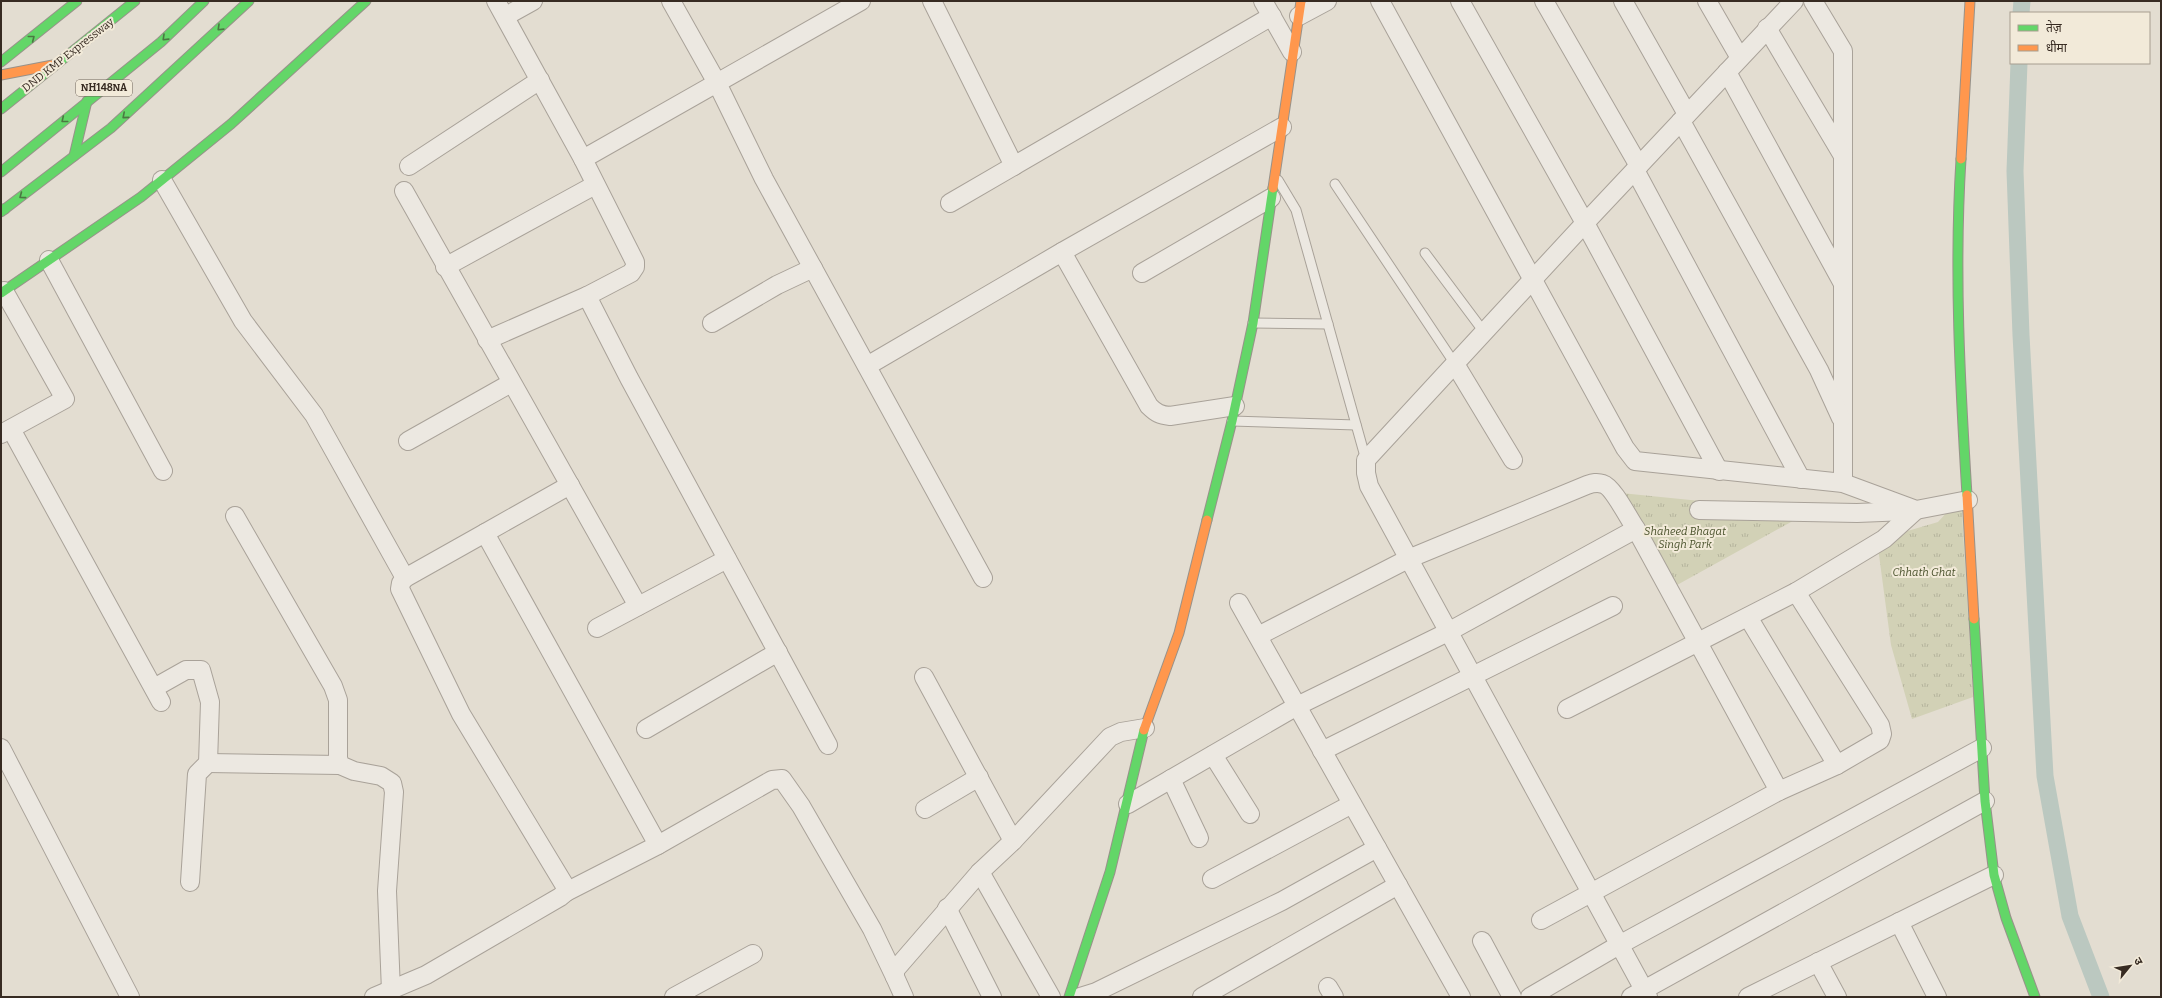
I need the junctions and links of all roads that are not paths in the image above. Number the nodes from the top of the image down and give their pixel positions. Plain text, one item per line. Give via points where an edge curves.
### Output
1 (77, 1) edge
2 (135, 1) edge
3 (204, 1) edge
4 (249, 1) edge
5 (366, 1) edge
6 (496, 1) edge
7 (533, 1) edge
8 (671, 1) edge
9 (861, 1) edge
10 (932, 1) edge
11 (1327, 1) edge
12 (1380, 1) edge
13 (1460, 1) edge
14 (1544, 1) edge
15 (1623, 1) edge
16 (1707, 1) edge
17 (1813, 1) edge
18 (1970, 1) edge
19 (1790, 3) edge
20 (1300, 8) edge
21 (1268, 9) edge
22 (506, 16) junction
23 (1768, 28) junction
24 (1292, 52) junction
25 (1740, 58) junction
26 (1, 62) edge
27 (57, 65) junction
28 (1727, 72) junction
29 (1, 75) edge
30 (540, 80) junction
31 (717, 83) junction
32 (87, 101) junction
33 (1, 109) edge
34 (1684, 118) junction
35 (1282, 127) junction
36 (74, 156) junction
37 (1843, 157) junction
38 (583, 159) junction
39 (409, 166) dead end
40 (1014, 166) junction
41 (1637, 168) junction
42 (1, 172) edge
43 (1275, 175) junction
44 (162, 180) junction
45 (1335, 184) dead end
46 (595, 185) junction
47 (404, 191) dead end
48 (1272, 198) junction
49 (950, 203) dead end
50 (2, 210) edge
51 (1585, 223) junction
52 (1062, 252) junction
53 (1425, 253) dead end
54 (49, 260) junction
55 (445, 267) junction
56 (813, 268) junction
57 (1142, 273) dead end
58 (1533, 279) junction
59 (1843, 284) junction
60 (2, 292) edge
61 (587, 296) junction
62 (712, 322) dead end
63 (1253, 323) junction
64 (1328, 324) junction
65 (1484, 332) junction
66 (487, 340) junction
67 (1455, 364) junction
68 (867, 366) junction
69 (511, 382) junction
70 (1233, 414) junction
71 (1844, 424) junction
72 (1356, 425) junction
73 (6, 432) edge
74 (408, 441) dead end
75 (1366, 460) junction
76 (1513, 460) dead end
77 (163, 471) dead end
78 (1719, 471) junction
79 (1801, 479) junction
80 (1844, 483) junction
81 (570, 485) junction
82 (1968, 500) junction
83 (1699, 510) dead end
84 (1916, 510) junction
85 (235, 516) dead end
86 (1636, 529) junction
87 (485, 533) junction
88 (727, 559) junction
89 (1408, 559) junction
90 (405, 578) junction
91 (983, 578) dead end
92 (1796, 592) junction
93 (1239, 603) dead end
94 (638, 606) junction
95 (1613, 606) dead end
96 (1748, 617) junction
97 (597, 628) dead end
98 (1448, 632) junction
99 (1258, 636) junction
100 (1699, 642) junction
101 (778, 652) junction
102 (924, 677) dead end
103 (1472, 677) junction
104 (1297, 706) junction
105 (1567, 709) dead end
106 (1145, 728) junction
107 (646, 729) dead end
108 (828, 745) dead end
109 (1, 748) edge
110 (1982, 748) junction
111 (1322, 751) junction
112 (1213, 755) junction
113 (208, 763) junction
114 (340, 765) junction
115 (1837, 765) junction
116 (979, 778) junction
117 (1171, 779) junction
118 (1779, 791) junction
119 (1985, 802) junction
120 (1128, 804) junction
121 (1352, 804) junction
122 (924, 809) dead end
123 (1250, 814) dead end
124 (1199, 838) dead end
125 (1013, 841) junction
126 (658, 845) junction
127 (1377, 848) junction
128 (980, 872) junction
129 (1994, 875) junction
130 (1212, 879) dead end
131 (190, 882) dead end
132 (1398, 885) junction
133 (566, 892) junction
134 (1590, 892) junction
135 (947, 908) junction
136 (1541, 920) dead end
137 (1898, 922) junction
138 (1482, 941) dead end
139 (1619, 945) junction
140 (753, 954) dead end
141 (1818, 962) junction
142 (895, 977) junction
143 (391, 991) junction
144 (1776, 991) edge
145 (1641, 994) edge
146 (130, 997) edge
147 (374, 997) edge
148 (674, 997) edge
149 (904, 997) edge
150 (992, 997) edge
151 (1051, 997) edge
152 (1069, 997) edge
153 (1080, 997) edge
154 (1202, 997) edge
155 (1461, 997) edge
156 (1512, 997) edge
157 (1530, 997) edge
158 (1748, 997) edge
159 (1837, 997) edge
160 (1937, 997) edge
161 (2035, 997) edge

26 -> 1 main road
2 - 27 main road, DND KMP Expressway
3 -> 32 main road, NH148NA via 161,42
4 -> 36 main road via 166,80
5 - 44 main road via 231,124
6 - 22 street
7 - 22 street
8 - 31 street
9 - 31 street
10 - 40 street
11 - 20 street
12 - 58 street
13 - 51 street
14 - 41 street
15 - 34 street
16 - 25 street
17 - 37 street via 1843,51
18 - 82 main road via 1957,220
19 - 23 street
20 - 24 main road
21 - 24 street
21 - 40 street
22 - 30 street
23 - 25 street
23 - 37 street
24 - 35 main road
25 - 28 street
27 - 29 main road
27 - 33 main road, DND KMP Expressway
28 - 34 street
28 - 59 street
30 - 38 street
30 - 39 street
31 - 38 street
31 - 56 street via 764,179
32 - 36 main road
32 -> 42 main road, NH148NA
34 - 41 street
34 - 71 street via 1819,370
35 - 43 main road
35 - 52 street
36 -> 50 main road
37 - 59 street
38 - 46 street
40 - 49 street
41 - 51 street
41 - 79 street
43 - 48 main road
43 - 64 lane via 1296,210
44 - 54 main road
44 - 90 street via 243,321 314,415
45 - 67 lane
46 - 55 street
46 - 61 street via 635,267 631,273
47 - 55 street
48 - 57 street
48 - 63 main road
51 - 58 street
51 - 78 street
52 - 68 street
52 - 70 street via 1149,406 1155,412 1170,416
53 - 65 lane
54 - 60 main road
54 - 77 street
55 - 66 street
56 - 62 street
56 - 68 street
58 - 65 street
58 - 78 street via 1625,448 1635,461
59 - 71 street
60 - 73 street via 65,399
61 - 66 street
61 - 88 street via 632,385
63 - 64 lane
63 - 70 main road
64 - 72 lane
65 - 67 street
66 - 69 street
67 - 75 street
67 - 76 street
68 - 91 street
69 - 74 street
69 - 81 street
70 - 72 lane
70 - 106 main road via 1179,633
71 - 80 street
72 - 75 lane
73 - 113 street via 158,695 186,670 201,670 210,702
75 - 89 street via 1369,486
78 - 79 street
79 - 80 street
80 - 84 street
81 - 87 street
81 - 94 street
82 - 84 street
82 - 110 main road
83 - 84 street via 1857,513
84 - 92 street via 1884,539
85 - 114 street via 334,686 338,700
86 - 89 street via 1611,490 1604,484 1595,482
86 - 98 street
86 - 100 street
87 - 90 street
87 - 126 street
88 - 94 street
88 - 101 street
89 - 98 street
89 - 99 street
90 - 133 street via 400,589 461,714 565,886
92 - 96 street
92 - 115 street via 1880,725 1880,740
93 - 99 street
94 - 97 street
95 - 103 street
96 - 100 street
96 - 115 street
98 - 103 street
98 - 104 street
99 - 104 street
100 - 105 street
100 - 118 street
101 - 107 street
101 - 108 street
102 - 116 street
103 - 111 street
103 - 134 street
104 - 111 street
104 - 112 street
106 - 120 main road
106 - 125 street via 1121,732 1110,737
109 - 146 street
110 - 119 main road
110 - 139 street
111 - 121 street
112 - 117 street
112 - 123 street
113 - 114 street
113 - 131 street via 197,774
114 - 143 street via 354,772 381,776 392,784 394,792 387,891
115 - 118 street
116 - 122 street
116 - 125 street
117 - 120 street
117 - 124 street
118 - 134 street
119 - 129 main road
119 - 145 street
120 - 152 main road via 1110,872
121 - 127 street
121 - 130 street
125 - 128 street
126 - 133 street
126 - 142 street via 772,780 782,779 801,806 868,922
127 - 132 street
127 - 153 street via 1282,901 1096,992
128 - 135 street
128 - 151 street
129 - 137 street
129 - 161 main road via 2006,918
132 - 154 street
132 - 155 street
133 - 143 street via 426,975
134 - 136 street
134 - 139 street
135 - 142 street via 900,962 895,970
135 - 150 street
137 - 141 street
137 - 160 street
138 - 156 street
139 - 145 street
139 - 157 street
140 - 148 street
141 - 144 street
141 - 159 street
142 - 149 street
143 - 147 street
144 - 158 street

